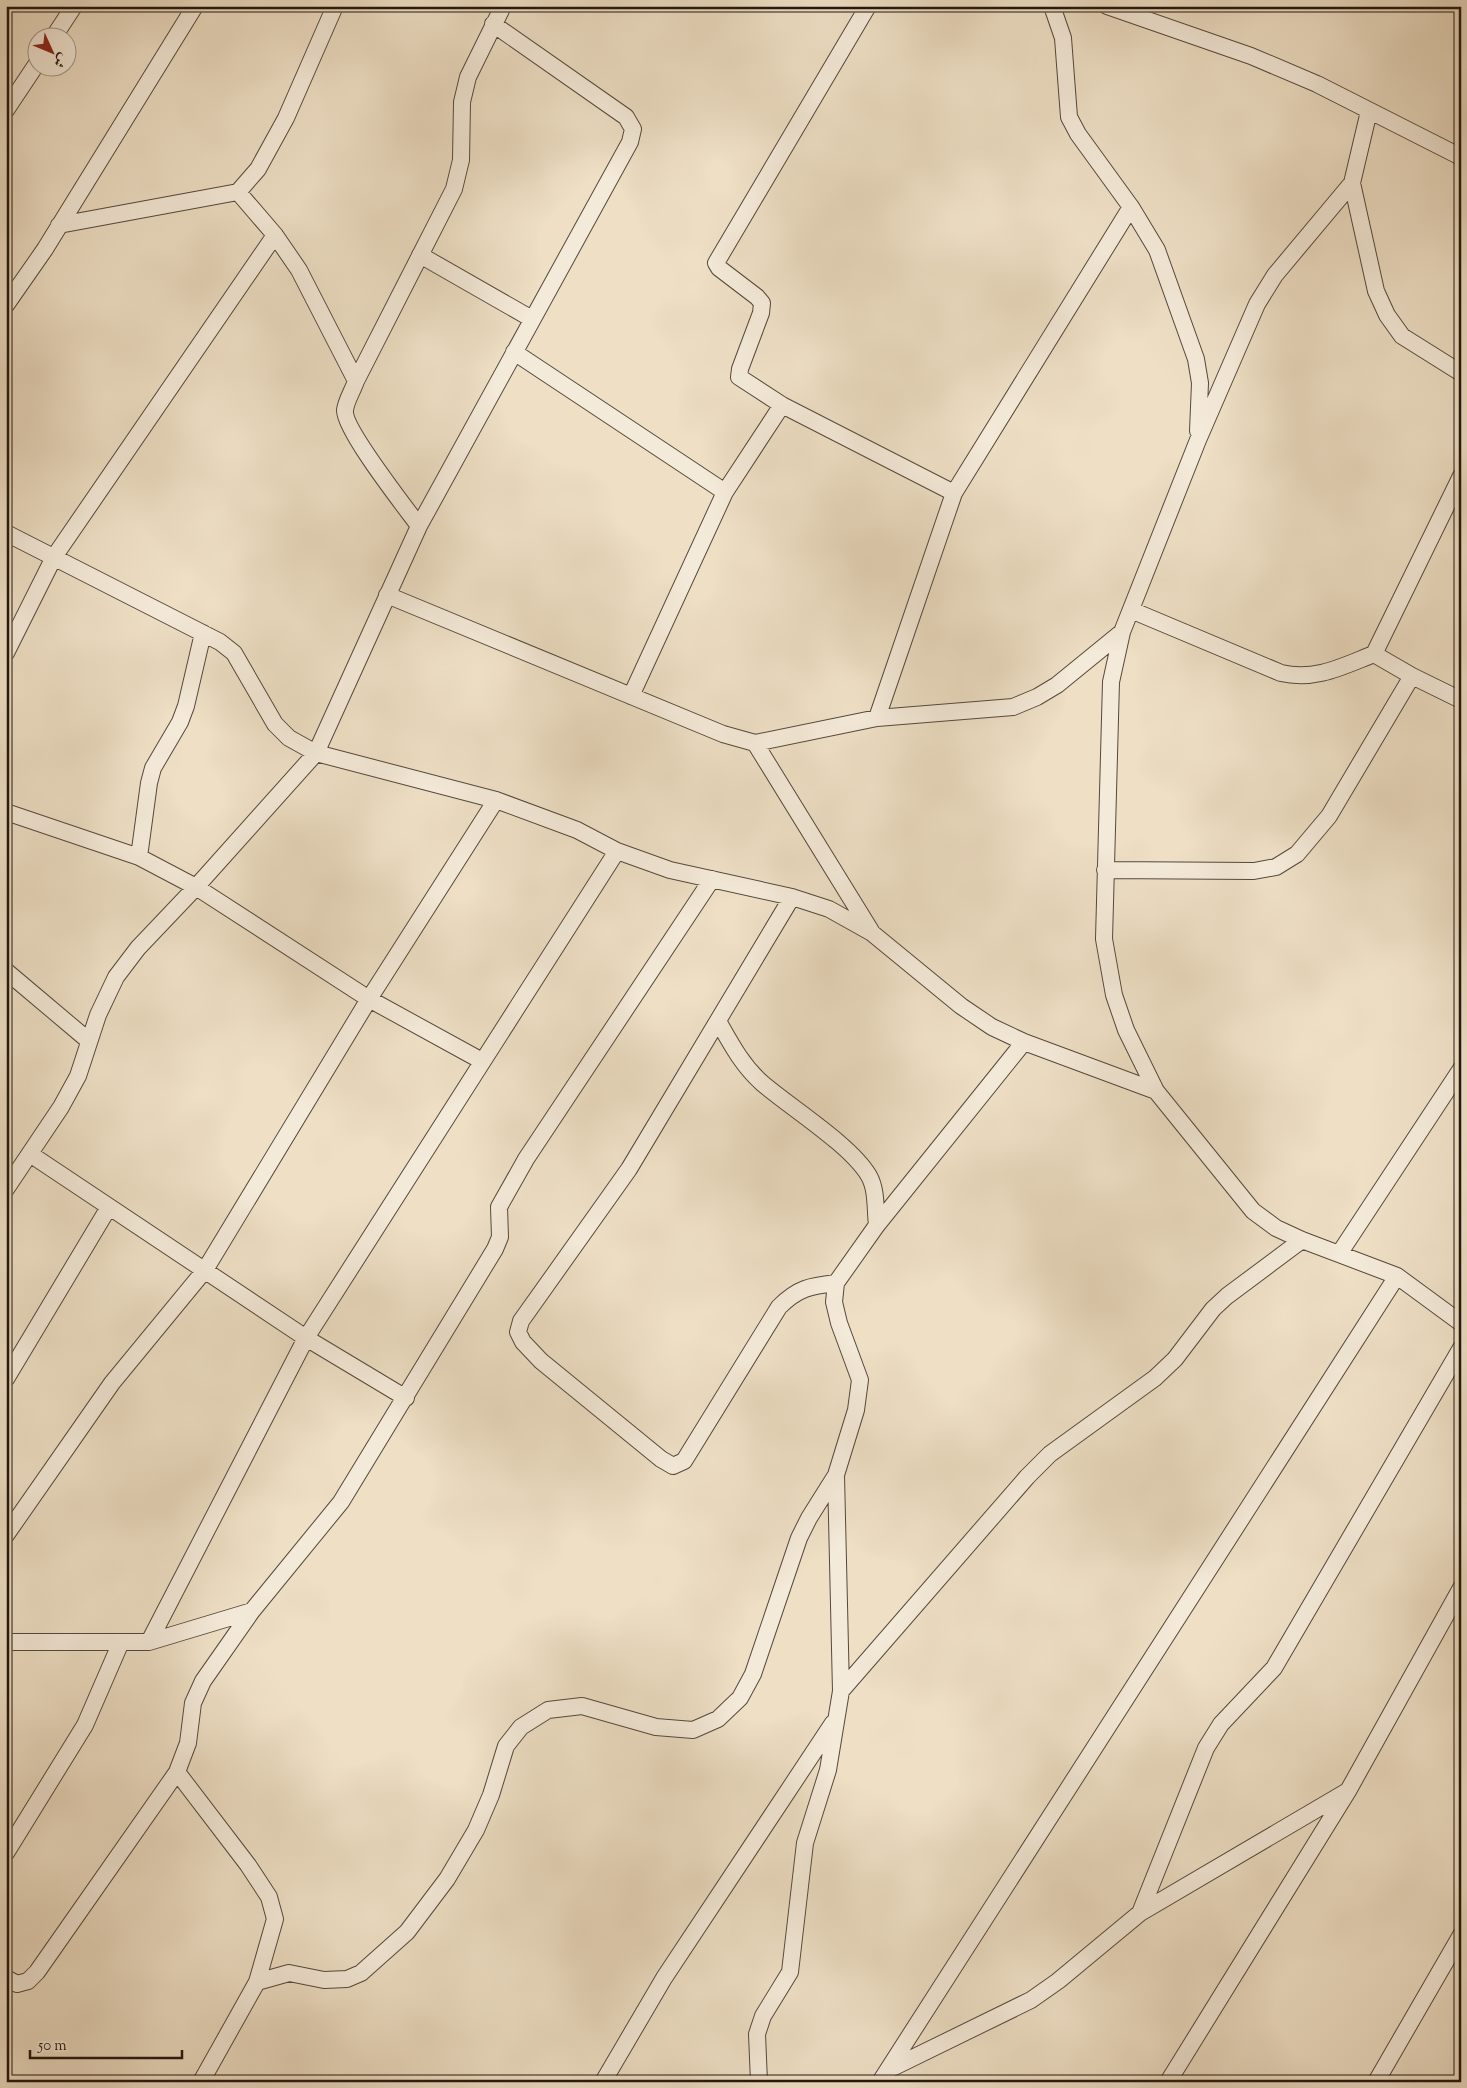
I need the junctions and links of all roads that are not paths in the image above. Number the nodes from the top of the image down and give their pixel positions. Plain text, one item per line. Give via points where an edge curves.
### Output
1 (74, 6) edge
2 (195, 6) edge
3 (335, 6) edge
4 (503, 6) edge
5 (868, 6) edge
6 (1052, 6) edge
7 (1107, 6) edge
8 (493, 24) junction
9 (60, 28) edge
10 (28, 77) edge
11 (6, 110) edge
12 (1369, 111) junction
13 (1461, 157) edge
14 (1352, 183) junction
15 (238, 192) junction
16 (1131, 207) junction
17 (59, 225) junction
18 (275, 235) junction
19 (420, 254) junction
20 (6, 306) edge
21 (532, 319) junction
22 (514, 352) junction
23 (1461, 372) edge
24 (356, 382) junction
25 (782, 405) junction
26 (1198, 440) junction
27 (1461, 476) edge
28 (725, 492) junction
29 (954, 493) junction
30 (419, 526) junction
31 (6, 533) edge
32 (54, 557) junction
33 (387, 595) junction
34 (1131, 610) junction
35 (1122, 632) junction
36 (203, 633) junction
37 (6, 653) edge
38 (1374, 654) junction
39 (1412, 676) junction
40 (631, 696) junction
41 (1461, 700) edge
42 (877, 718) junction
43 (755, 743) junction
44 (316, 753) junction
45 (496, 800) junction
46 (6, 812) edge
47 (617, 851) junction
48 (139, 858) junction
49 (1105, 870) junction
50 (712, 879) junction
51 (196, 887) junction
52 (792, 897) junction
53 (872, 933) junction
54 (6, 972) edge
55 (369, 999) junction
56 (718, 1021) junction
57 (89, 1041) junction
58 (1024, 1042) junction
59 (482, 1061) junction
60 (1461, 1069) edge
61 (1156, 1091) junction
62 (30, 1154) junction
63 (6, 1189) edge
64 (109, 1207) junction
65 (877, 1225) junction
66 (1302, 1240) junction
67 (1339, 1254) junction
68 (205, 1270) junction
69 (1398, 1276) junction
70 (836, 1282) junction
71 (1461, 1323) edge
72 (306, 1338) junction
73 (1461, 1348) edge
74 (6, 1378) edge
75 (406, 1398) junction
76 (836, 1475) junction
77 (6, 1535) edge
78 (1461, 1588) edge
79 (252, 1611) junction
80 (8, 1640) edge
81 (121, 1642) junction
82 (149, 1642) junction
83 (841, 1691) junction
84 (836, 1719) junction
85 (177, 1772) junction
86 (1348, 1791) junction
87 (6, 1853) edge
88 (1140, 1913) junction
89 (1461, 1935) edge
90 (6, 1978) edge
91 (257, 1982) junction
92 (884, 2076) edge
93 (202, 2082) edge
94 (602, 2082) edge
95 (759, 2082) edge
96 (1168, 2082) edge
97 (1376, 2082) edge

1 - 9 street
2 - 17 street
3 - 15 street via 286,118 258,169
4 - 8 street
5 - 25 street via 716,264 758,296 762,303 738,377
6 - 16 street via 1063,38 1069,117
7 - 12 street via 1251,56 1317,84
8 - 19 street via 468,77 462,102 461,160 454,189
8 - 21 street via 626,117 633,129 630,142
10 - 11 street
12 - 13 street
12 - 14 street
14 - 23 street via 1376,291 1387,315 1402,336
14 - 26 street via 1275,275 1257,304
15 - 17 street
15 - 18 street
16 - 26 street via 1157,250 1196,359 1200,384
16 - 29 street
17 - 20 street
18 - 24 street via 299,270
18 - 32 street
19 - 21 street
19 - 24 street
21 - 22 street
22 - 28 street
22 - 30 street
24 - 30 street via 345,411 348,424
25 - 28 street
25 - 29 street
26 - 34 street
27 - 38 street
28 - 40 street
29 - 42 street
30 - 33 street
31 - 32 street
32 - 36 street
32 - 37 street
33 - 40 street
33 - 44 street
34 - 35 street
34 - 38 street via 1297,677 1322,674
35 - 42 street via 1057,685 1013,707
35 - 49 street via 1111,682
36 - 44 street via 234,653 275,724 289,738
36 - 48 street via 186,706 148,783
38 - 39 street
39 - 41 street
39 - 49 street via 1329,816 1297,854 1276,867 1254,871
40 - 43 street via 723,734
42 - 43 street
43 - 53 street
44 - 45 street
44 - 51 street
45 - 47 street via 577,830
45 - 55 street
46 - 48 street
47 - 50 street via 670,870
47 - 59 street
48 - 51 street
49 - 61 street via 1104,939 1114,995 1126,1030
50 - 52 street
50 - 75 street via 526,1159 498,1207 500,1238 495,1249
51 - 55 street
51 - 57 street via 138,948 116,977
52 - 53 street via 829,909
52 - 56 street
53 - 58 street via 961,1006 992,1027
54 - 57 street
55 - 59 street
55 - 68 street
56 - 65 street via 742,1063 854,1158 869,1177
56 - 70 street via 629,1169 521,1321 518,1332 541,1361 673,1466 684,1461 779,1306 792,1294 810,1286
57 - 62 street via 78,1076
58 - 61 street
58 - 65 street
59 - 72 street
60 - 67 street
61 - 66 street via 1253,1211 1276,1228
62 - 63 street
62 - 64 street
64 - 68 street
64 - 74 street
65 - 70 street
66 - 67 street
66 - 83 street via 1213,1309 1175,1359 1155,1378 1050,1454 1026,1477
67 - 69 street
68 - 72 street
68 - 77 street via 112,1382
69 - 71 street
69 - 92 street
70 - 76 street via 834,1302 839,1323 860,1380 856,1410
72 - 75 street
72 - 82 street
73 - 88 street via 1274,1668 1221,1724 1206,1748
75 - 79 street via 341,1502
76 - 83 street
76 - 91 street via 799,1538 753,1674 740,1698 718,1719 693,1730 656,1727 582,1706 548,1710 521,1727 506,1746 476,1830 447,1879 407,1932 362,1973 347,1979 324,1980 289,1974
78 - 86 street
79 - 82 street
79 - 85 street via 197,1692 188,1744
80 - 81 street
81 - 82 street
81 - 87 street via 84,1725
83 - 84 street
84 - 94 street via 664,1978
84 - 95 street via 828,1770 805,1843 790,1972 763,2016 757,2034
85 - 90 street via 37,1972 28,1981 17,1984
85 - 91 street via 269,1897 275,1920
86 - 88 street
86 - 96 street
88 - 92 street via 1031,2000
89 - 97 street
91 - 93 street

